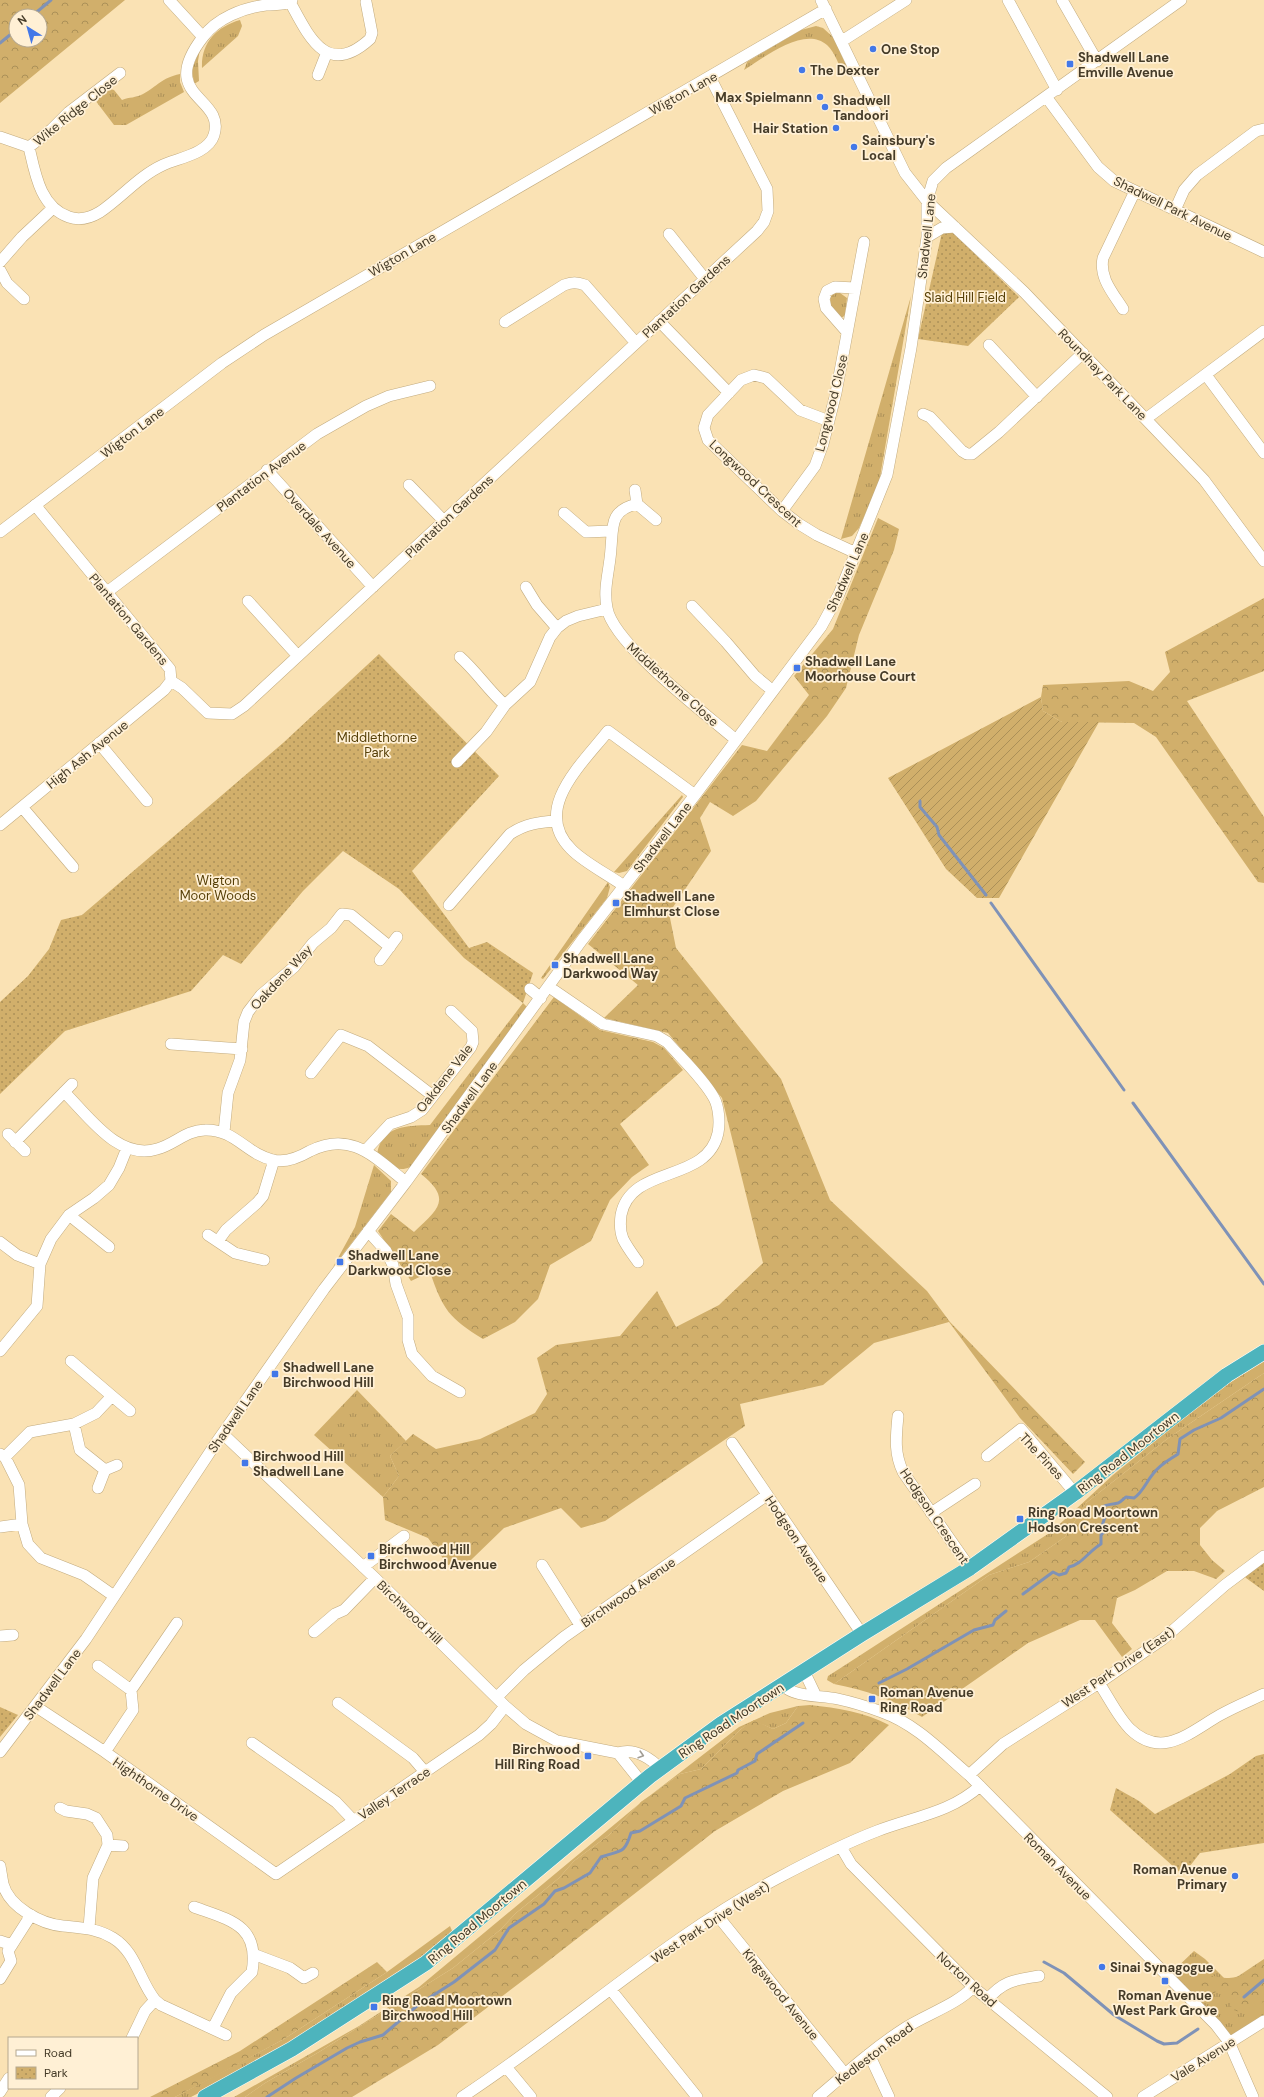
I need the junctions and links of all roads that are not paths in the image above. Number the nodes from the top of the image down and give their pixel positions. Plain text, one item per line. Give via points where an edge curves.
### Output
1 (169, 0) edge
2 (906, 0) edge
3 (1008, 0) edge
4 (1062, 0) edge
5 (1181, 0) edge
6 (291, 1) edge
7 (366, 2) dead end
8 (824, 5) edge
9 (203, 37) junction
10 (842, 41) junction
11 (327, 52) junction
12 (1097, 61) junction
13 (120, 73) dead end
14 (318, 75) dead end
15 (710, 77) junction
16 (1057, 90) junction
17 (1047, 98) junction
18 (1264, 129) edge
19 (0, 137) edge
20 (29, 147) junction
21 (1135, 191) junction
22 (927, 201) junction
23 (53, 208) junction
24 (1175, 210) junction
25 (955, 227) junction
26 (669, 234) dead end
27 (927, 237) junction
28 (864, 242) dead end
29 (1264, 252) edge
30 (0, 262) edge
31 (0, 270) edge
32 (705, 279) junction
33 (855, 288) junction
34 (24, 299) dead end
35 (1123, 309) dead end
36 (659, 321) junction
37 (505, 322) dead end
38 (1264, 331) edge
39 (847, 332) junction
40 (636, 343) junction
41 (989, 345) dead end
42 (1083, 353) junction
43 (1206, 375) junction
44 (430, 386) dead end
45 (729, 393) junction
46 (1037, 397) junction
47 (923, 414) dead end
48 (1147, 418) junction
49 (829, 421) junction
50 (1264, 453) edge
51 (267, 470) junction
52 (409, 485) dead end
53 (635, 490) dead end
54 (637, 504) junction
55 (35, 505) junction
56 (782, 511) junction
57 (564, 513) dead end
58 (656, 520) dead end
59 (444, 521) junction
60 (611, 531) junction
61 (0, 532) edge
62 (856, 553) junction
63 (1264, 561) edge
64 (373, 587) junction
65 (526, 587) dead end
66 (107, 592) junction
67 (248, 601) dead end
68 (692, 606) dead end
69 (607, 609) junction
70 (557, 628) junction
71 (298, 656) junction
72 (460, 657) dead end
73 (171, 681) junction
74 (773, 691) junction
75 (505, 705) junction
76 (736, 740) junction
77 (99, 743) junction
78 (457, 762) dead end
79 (695, 795) junction
80 (147, 801) dead end
81 (22, 806) junction
82 (556, 821) junction
83 (0, 825) edge
84 (73, 867) dead end
85 (624, 886) junction
86 (449, 905) dead end
87 (397, 938) dead end
88 (390, 947) junction
89 (380, 960) dead end
90 (549, 987) junction
91 (530, 989) dead end
92 (541, 998) junction
93 (451, 1011) dead end
94 (171, 1044) dead end
95 (242, 1049) junction
96 (311, 1073) dead end
97 (433, 1096) junction
98 (224, 1132) junction
99 (127, 1148) junction
100 (24, 1151) dead end
101 (365, 1151) junction
102 (274, 1160) junction
103 (406, 1182) junction
104 (69, 1215) junction
105 (368, 1231) junction
106 (208, 1235) dead end
107 (218, 1241) junction
108 (0, 1242) edge
109 (109, 1247) dead end
110 (264, 1260) dead end
111 (638, 1262) dead end
112 (40, 1264) junction
113 (0, 1351) edge
114 (1264, 1352) edge
115 (71, 1361) dead end
116 (460, 1392) dead end
117 (112, 1396) junction
118 (130, 1411) dead end
119 (898, 1416) dead end
120 (74, 1424) junction
121 (223, 1434) junction
122 (732, 1443) dead end
123 (2, 1456) edge
124 (987, 1456) dead end
125 (117, 1465) dead end
126 (105, 1470) junction
127 (975, 1484) dead end
128 (98, 1488) dead end
129 (1075, 1493) junction
130 (767, 1495) junction
131 (931, 1514) junction
132 (22, 1524) junction
133 (0, 1527) edge
134 (404, 1536) dead end
135 (1264, 1556) edge
136 (542, 1565) dead end
137 (363, 1567) junction
138 (970, 1568) junction
139 (375, 1578) junction
140 (114, 1596) junction
141 (177, 1623) dead end
142 (580, 1625) junction
143 (320, 1631) dead end
144 (862, 1634) junction
145 (13, 1635) dead end
146 (0, 1636) edge
147 (98, 1666) dead end
148 (804, 1670) junction
149 (1099, 1683) junction
150 (782, 1685) junction
151 (131, 1690) junction
152 (815, 1694) junction
153 (1264, 1694) edge
154 (497, 1698) junction
155 (338, 1703) dead end
156 (35, 1706) junction
157 (505, 1706) junction
158 (252, 1743) dead end
159 (0, 1752) edge
160 (105, 1752) junction
161 (618, 1753) junction
162 (661, 1769) junction
163 (425, 1772) junction
164 (969, 1775) junction
165 (642, 1783) junction
166 (980, 1786) junction
167 (60, 1808) dead end
168 (354, 1820) junction
169 (108, 1845) junction
170 (123, 1846) dead end
171 (841, 1847) junction
172 (0, 1866) edge
173 (276, 1874) joint
174 (194, 1907) dead end
175 (31, 1915) junction
176 (717, 1915) junction
177 (89, 1928) junction
178 (0, 1941) edge
179 (12, 1946) junction
180 (253, 1954) junction
181 (313, 1973) dead end
182 (1039, 1976) dead end
183 (0, 1979) edge
184 (973, 1987) junction
185 (611, 1990) junction
186 (988, 1999) junction
187 (155, 2000) junction
188 (1264, 2021) edge
189 (213, 2028) junction
190 (226, 2034) dead end
191 (132, 2037) edge
192 (1229, 2042) junction
193 (869, 2054) junction
194 (507, 2068) junction
195 (845, 2074) junction
196 (8, 2080) edge
197 (0, 2092) edge
198 (205, 2097) edge
199 (462, 2097) edge
200 (530, 2097) edge
201 (697, 2097) edge
202 (818, 2097) edge
203 (889, 2097) edge
204 (1107, 2097) edge
205 (1143, 2097) edge
206 (1252, 2097) edge

1 - 9 street
2 - 10 street
3 - 16 street
4 - 12 street
5 - 12 street, Shadwell Lane
6 - 9 street via 235,13 212,26
6 - 11 street via 313,40 319,48
7 - 11 street via 372,32 370,39 345,54
8 - 10 street, Roundhay Park Lane
8 - 15 street, Wigton Lane
9 - 23 street via 189,60 186,79 213,117 214,137 207,145 143,176 100,212 87,219 76,220
10 - 22 street, Roundhay Park Lane via 905,173
11 - 14 street
12 - 16 street, Shadwell Lane
13 - 20 street, Wike Ridge Close
15 - 32 street, Plantation Gardens via 768,189 769,200 764,222
15 - 55 street, Wigton Lane via 264,335 222,363
16 - 17 street, Shadwell Lane
17 - 21 street, Shadwell Park Avenue via 1098,167 1114,181
17 - 22 street, Shadwell Lane via 946,168 933,181
18 - 24 street via 1256,131 1197,175 1184,190
19 - 20 street
20 - 23 street via 40,188
21 - 24 street, Shadwell Park Avenue
21 - 35 street via 1103,258 1102,266 1106,281
22 - 25 street, Roundhay Park Lane
22 - 27 street, Shadwell Lane
23 - 30 street
24 - 29 street, Shadwell Park Avenue
25 - 27 street via 942,228
25 - 42 street, Roundhay Park Lane via 1024,292
26 - 32 street
27 - 62 street, Shadwell Lane via 911,348 887,475
28 - 33 street, Longwood Close
31 - 34 street via 8,283
32 - 36 street, Plantation Gardens
33 - 39 street, Longwood Close
33 - 39 street via 835,287 827,291 824,299 826,308
36 - 40 street, Plantation Gardens
36 - 45 street
37 - 40 street via 564,285 574,282 585,285
38 - 43 street
39 - 49 street, Longwood Close
40 - 59 street, Plantation Gardens
41 - 46 street
42 - 46 street
42 - 48 street, Roundhay Park Lane
43 - 48 street
43 - 50 street
44 - 51 street, Plantation Avenue via 389,396 366,406 317,434
45 - 49 street, Longwood Crescent via 747,376 760,375 800,410
45 - 56 street, Longwood Crescent via 708,415 705,434 708,440
46 - 47 street via 972,454 962,451 930,417
48 - 63 street, Roundhay Park Lane via 1204,480
49 - 56 street, Longwood Close via 815,466
51 - 64 street, Overdale Avenue
51 - 66 street, Plantation Avenue
52 - 59 street
53 - 54 street
54 - 58 street
54 - 60 street, Middlethorne Close via 627,506 617,515
55 - 61 street, Wigton Lane
55 - 66 street, Plantation Gardens
56 - 62 street, Longwood Crescent via 816,535
57 - 60 street via 586,532
59 - 64 street, Plantation Gardens
60 - 69 street, Middlethorne Close via 611,551 604,588
62 - 74 street, Shadwell Lane via 832,609
64 - 71 street, Plantation Gardens
65 - 70 street via 537,605
66 - 73 street, Plantation Gardens via 170,669
67 - 71 street
68 - 74 street via 755,676
69 - 70 street via 578,616
69 - 76 street, Middlethorne Close via 611,621 639,656
70 - 75 street via 550,637 530,682
71 - 73 street, Plantation Gardens via 232,714 208,712
72 - 75 street
73 - 77 street, High Ash Avenue via 164,690
74 - 76 street, Shadwell Lane
75 - 78 street via 477,742
76 - 79 street, Shadwell Lane
77 - 80 street
77 - 81 street, High Ash Avenue
79 - 82 street via 608,731 565,786 559,798
79 - 85 street, Shadwell Lane
81 - 83 street, High Ash Avenue
81 - 84 street
82 - 85 street via 563,839 571,850
82 - 86 street via 528,824 510,834
85 - 90 street, Shadwell Lane
87 - 88 street
88 - 89 street
88 - 95 street, Oakdene Way via 351,915 342,914 331,928 313,943 294,967 261,995 248,1012 244,1022
90 - 92 street, Shadwell Lane
90 - 111 street via 603,1024 657,1036 667,1042 714,1098 719,1128 716,1142 709,1153 681,1171 638,1187 623,1208 620,1223 623,1238
91 - 92 street
92 - 103 street, Shadwell Lane
93 - 97 street, Oakdene Vale via 469,1026 473,1042
94 - 95 street
95 - 98 street, Oakdene Way via 228,1094
96 - 97 street via 342,1035 368,1046
97 - 101 street, Oakdene Vale via 422,1110 413,1116 390,1124
98 - 99 street via 192,1132 157,1150 144,1152
98 - 102 street via 255,1152
99 - 100 street via 106,1133 68,1088 12,1138
99 - 104 street via 109,1185
101 - 102 street via 357,1146 335,1143 324,1145 294,1159
101 - 103 street
102 - 107 street via 263,1196 226,1230
103 - 105 street, Shadwell Lane
104 - 109 street
104 - 112 street via 51,1239
105 - 116 street via 386,1251 393,1265 396,1284 408,1317 408,1340 412,1354 432,1376
105 - 121 street, Shadwell Lane via 324,1289
106 - 107 street
107 - 110 street via 235,1253
108 - 112 street via 17,1255
112 - 113 street via 36,1306
114 - 129 highway, Ring Road Moortown via 1227,1375
115 - 117 street
117 - 118 street
117 - 120 street via 96,1413
119 - 131 street, Hodgson Crescent via 895,1447 898,1460
120 - 123 street via 30,1432
120 - 126 street via 80,1450
121 - 137 street, Birchwood Hill
121 - 140 street, Shadwell Lane
122 - 130 street, Hodgson Avenue
123 - 132 street via 18,1485
124 - 129 street, The Pines via 1021,1429
125 - 126 street
126 - 128 street
127 - 131 street
129 - 138 highway, Ring Road Moortown
130 - 142 street, Birchwood Avenue
130 - 144 street, Hodgson Avenue
131 - 138 street, Hodgson Crescent
132 - 133 street
132 - 140 street via 28,1544 41,1558 84,1575
134 - 137 street
135 - 149 street, West Park Drive (East) via 1225,1585 1163,1639
136 - 142 street
137 - 139 street, Birchwood Hill
138 - 144 highway, Ring Road Moortown
139 - 143 street
139 - 154 street, Birchwood Hill
140 - 156 street, Shadwell Lane via 86,1639
141 - 151 street
142 - 154 street, Birchwood Avenue via 545,1652
144 - 148 highway, Ring Road Moortown
145 - 146 street
147 - 151 street
148 - 150 highway, Ring Road Moortown
148 - 152 street
149 - 153 street via 1129,1728 1140,1738 1154,1743 1182,1739 1220,1715
149 - 164 street, West Park Drive (East) via 1003,1744
150 - 152 street, Roman Avenue via 801,1694
150 - 162 highway, Ring Road Moortown via 721,1724
151 - 160 street via 133,1710
152 - 164 street, Roman Avenue via 883,1712 905,1723
154 - 157 street, Birchwood Hill
155 - 163 street via 413,1758
156 - 159 street, Shadwell Lane
156 - 160 street, Highthorne Drive
157 - 161 street, Birchwood Hill via 526,1724 557,1741
157 - 163 street, Valley Terrace via 492,1724 479,1735
158 - 168 street via 336,1802
160 - 173 street, Highthorne Drive
161 -> 162 street, Birchwood Hill via 624,1751 644,1756
161 - 165 street
162 - 165 highway, Ring Road Moortown
163 - 168 street, Valley Terrace
164 - 166 street, Roman Avenue
165 - 198 highway, Ring Road Moortown via 426,1963 292,2049
166 - 171 street, West Park Drive (West) via 953,1805 877,1831
166 - 192 street, Roman Avenue via 1216,2025
167 - 169 street via 96,1818 107,1835
168 - 173 street, Valley Terrace
169 - 170 street
169 - 177 street via 92,1878
171 - 176 street, West Park Drive (West) via 777,1878
171 - 184 street, Norton Road via 851,1864
172 - 175 street via 7,1891
174 - 180 street via 240,1926 247,1932
175 - 177 street via 51,1924
175 - 179 street
176 - 185 street, West Park Drive (West)
176 - 195 street, Kingswood Avenue
177 - 187 street via 113,1938 128,1950
178 - 179 street
179 - 183 street via 8,1951 11,1961
180 - 181 street via 290,1968 304,1978
180 - 189 street via 252,1972 230,1994
182 - 186 street via 1007,1982
184 - 186 street, Norton Road
184 - 193 street, Kedleston Road via 963,1996 905,2028
185 - 194 street, West Park Drive (West)
185 - 201 street
186 - 204 street, Norton Road
187 - 189 street
187 - 191 street via 145,2011
188 - 192 street, Vale Avenue
189 - 190 street
192 - 205 street, Vale Avenue
192 - 206 street, Roman Avenue
193 - 195 street, Kedleston Road
193 - 203 street
194 - 199 street, West Park Drive (West)
194 - 200 street
195 - 202 street, Kedleston Road
196 - 197 street

